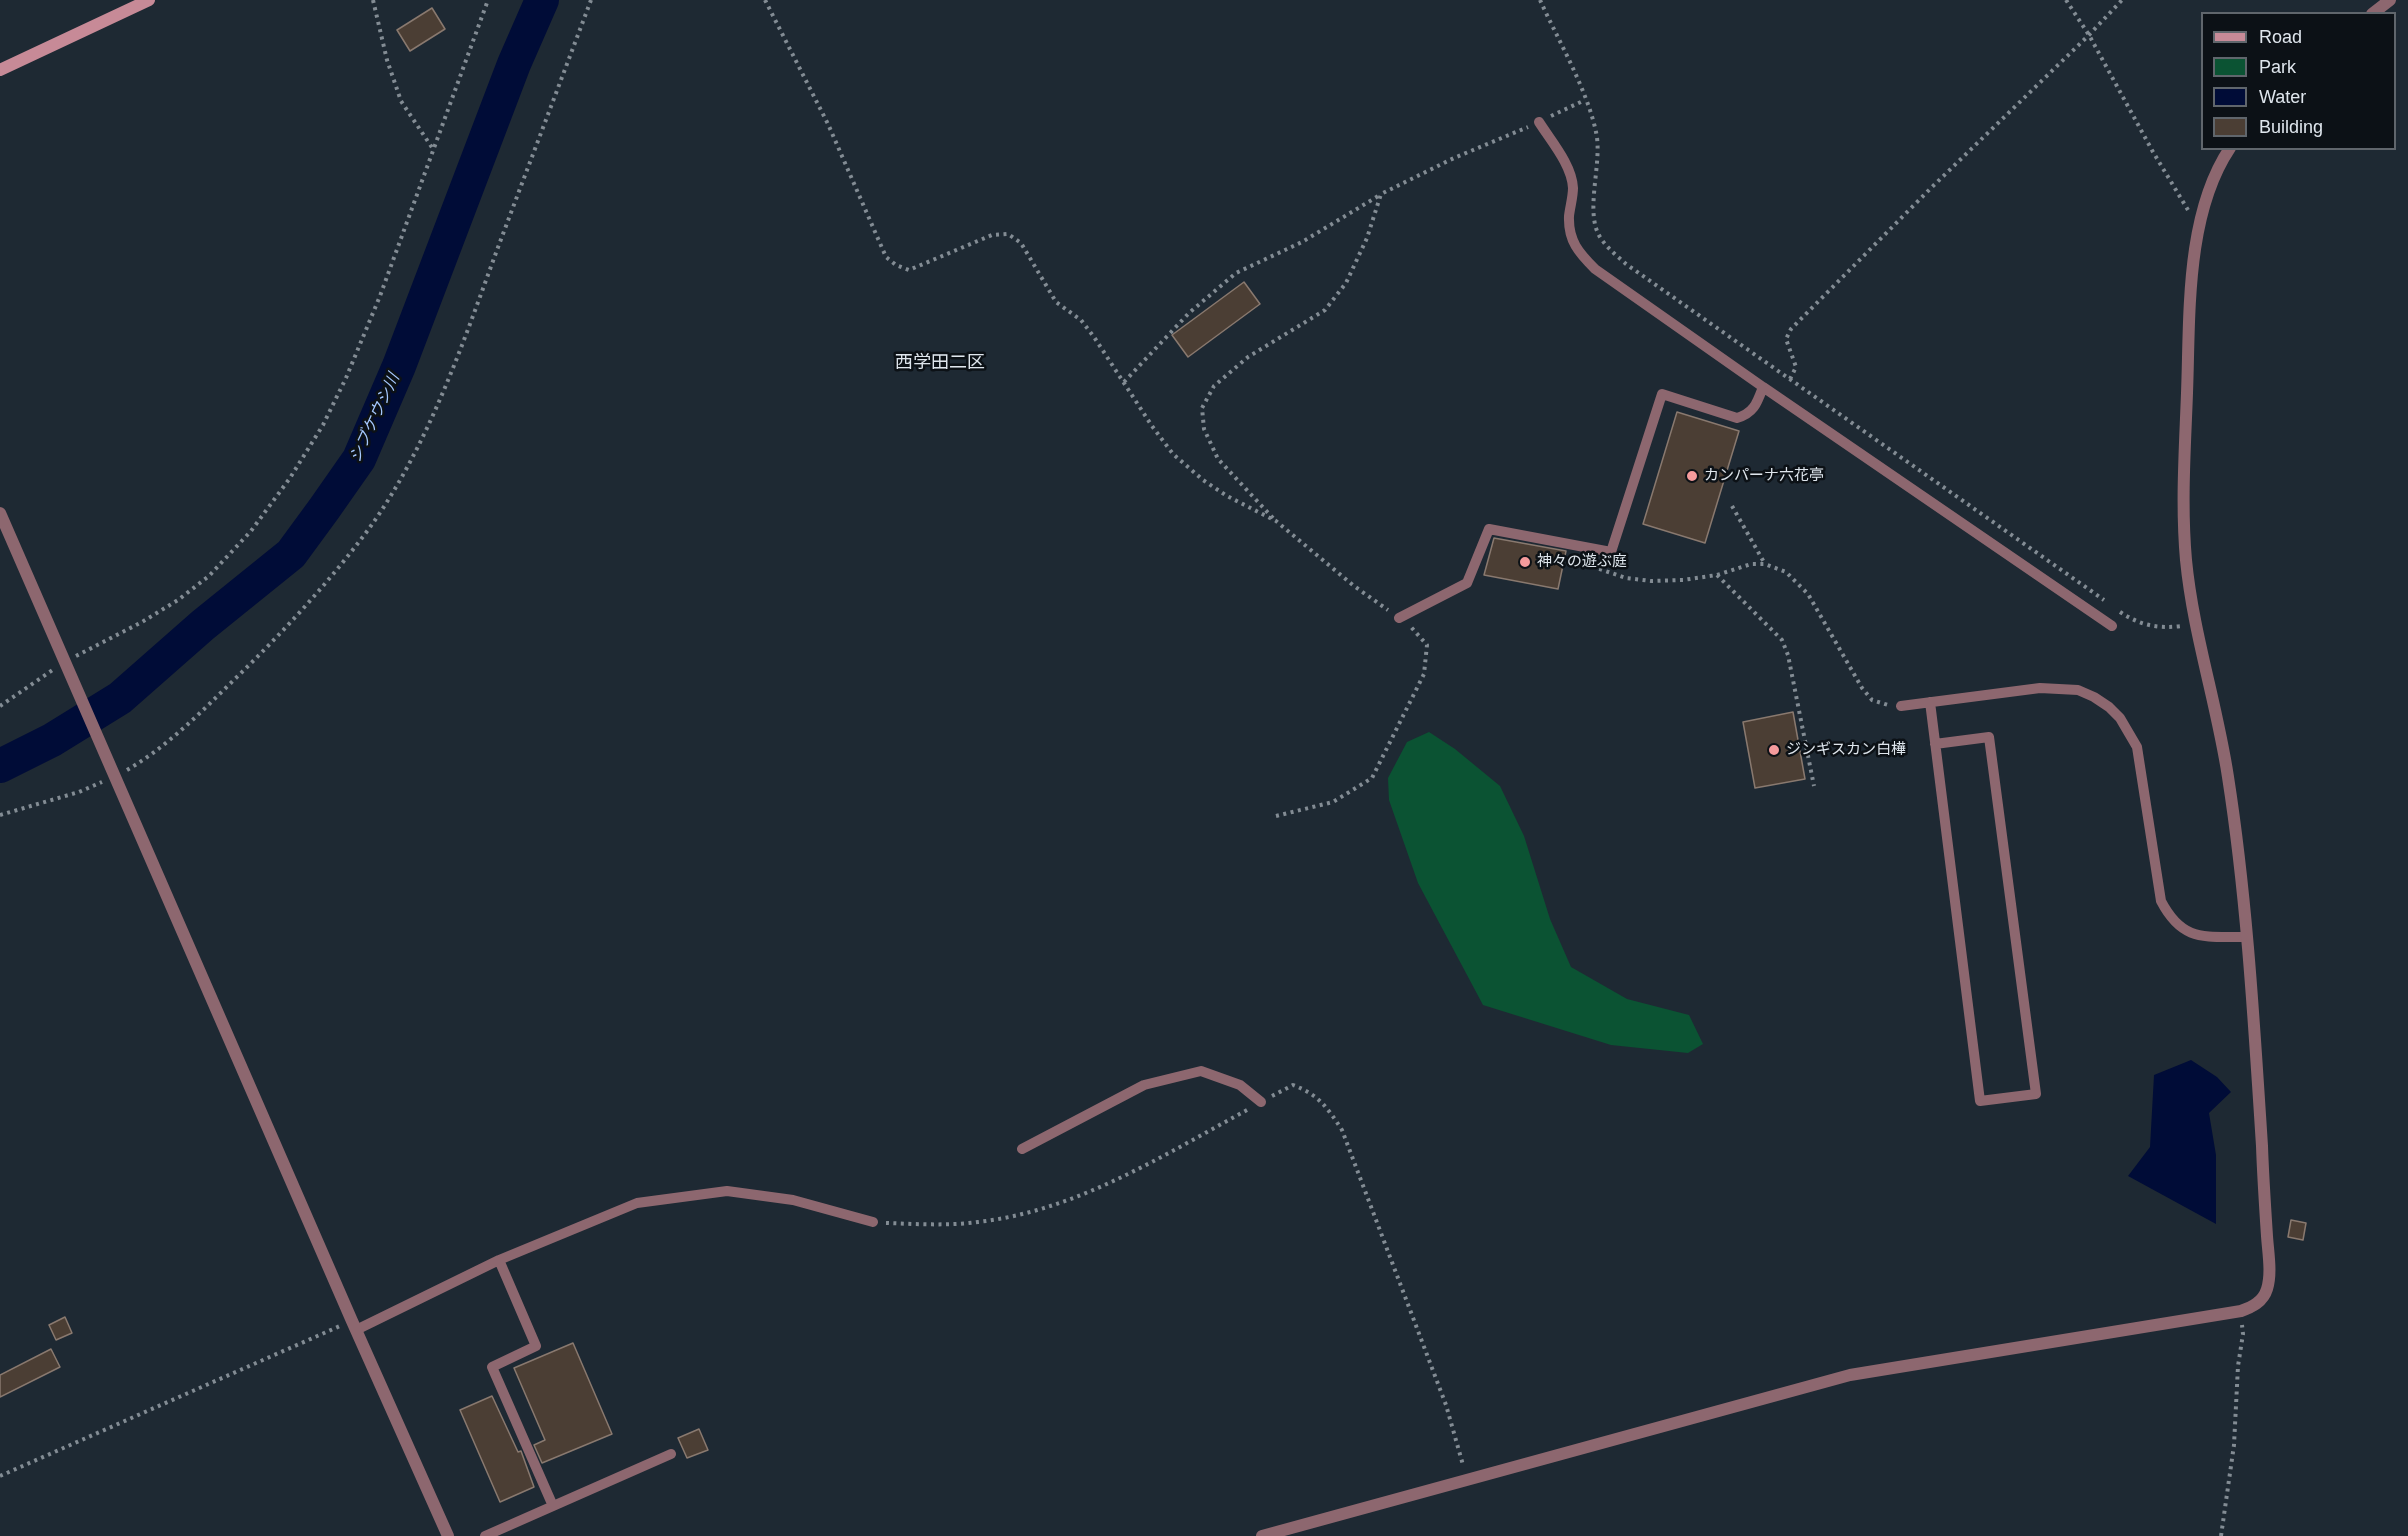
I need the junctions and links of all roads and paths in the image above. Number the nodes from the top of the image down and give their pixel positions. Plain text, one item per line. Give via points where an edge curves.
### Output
1 (149, 0) edge
2 (373, 0) edge
3 (488, 0) edge
4 (591, 0) edge
5 (765, 0) edge
6 (1540, 0) edge
7 (2066, 0) edge
8 (2122, 0) edge
9 (2390, 0) edge
10 (2375, 12) edge
11 (2089, 35) junction
12 (0, 70) edge
13 (1586, 100) junction
14 (1539, 122) junction
15 (434, 150) junction
16 (2229, 150) edge
17 (1381, 194) junction
18 (2200, 224) junction
19 (1790, 379) junction
20 (1124, 382) junction
21 (1763, 387) junction
22 (1732, 506) dead end
23 (0, 513) edge
24 (1276, 521) junction
25 (1579, 563) dead end
26 (1765, 564) junction
27 (1717, 575) junction
28 (1399, 618) junction
29 (2196, 624) junction
30 (2112, 626) dead end
31 (66, 664) junction
32 (1930, 702) junction
33 (0, 705) edge
34 (1901, 706) joint
35 (1935, 744) junction
36 (113, 771) junction
37 (1814, 786) dead end
38 (0, 815) edge
39 (1276, 816) dead end
40 (2247, 936) junction
41 (1261, 1102) junction
42 (1022, 1149) dead end
43 (873, 1222) joint
44 (499, 1260) junction
45 (2241, 1311) junction
46 (354, 1326) junction
47 (671, 1454) dead end
48 (0, 1476) edge
49 (1467, 1479) junction
50 (553, 1506) junction
51 (448, 1536) edge
52 (485, 1536) edge
53 (1262, 1536) edge
54 (2221, 1536) edge

1 - 12 main road
2 - 15 path via 387,60 402,101
3 - 15 path
4 - 36 path via 464,342 421,439 374,519 302,610 193,719 152,753
5 - 20 path via 828,124 886,256 909,270 992,235 1008,234 1021,243 1056,302 1081,320
6 - 13 path
7 - 11 path
8 - 11 path
9 - 10 street
11 - 18 path via 2182,204
11 - 19 path via 1791,329 1786,339 1796,367
13 - 14 path
13 - 19 path via 1597,133 1594,211 1599,235 1626,264
14 - 17 path
14 - 21 lane via 1568,170 1573,188 1571,236 1578,252 1595,269
15 - 31 path via 346,378 290,478 251,531 209,576 178,600
16 - 18 street via 2212,183
17 - 20 path via 1302,242 1236,273 1189,313
17 - 24 path via 1367,238 1346,282 1325,310 1248,357 1214,386 1202,408 1204,429 1218,459
18 - 29 street via 2193,280 2184,481 2187,563
19 - 29 path via 2132,620 2149,627
20 - 24 path via 1173,454 1227,496
21 - 28 lane via 1754,409 1737,418 1662,394 1611,552 1489,529 1467,583
21 - 30 lane
22 - 26 path
23 - 31 street
24 - 28 path
25 - 27 path via 1626,578 1651,581
26 - 27 path via 1751,564
26 - 34 path via 1786,572 1808,594 1872,700
27 - 37 path via 1782,640
28 - 39 path via 1427,645 1424,674 1372,778 1333,802
29 - 40 street via 2228,774
31 - 33 path
31 - 36 street
32 - 34 lane
32 - 35 lane
32 - 40 lane via 2040,687 2078,690 2109,707 2137,747 2161,901 2168,915 2191,934
35 - 35 lane via 1980,1101 2036,1094 1989,737
36 - 38 path via 79,792
36 - 46 street
40 - 45 street via 2269,1279 2260,1301
41 - 42 lane via 1240,1085 1201,1071 1144,1085
41 - 43 path via 1071,1200 978,1222
41 - 49 path via 1293,1085 1319,1098 1342,1130 1446,1405
43 - 44 lane via 793,1200 727,1191 637,1203
44 - 46 lane
44 - 50 lane via 536,1346 492,1367
45 - 49 street via 1850,1375
45 - 54 path via 2243,1334 2234,1445
46 - 48 path
46 - 51 street
47 - 50 lane
49 - 53 street
50 - 52 lane

